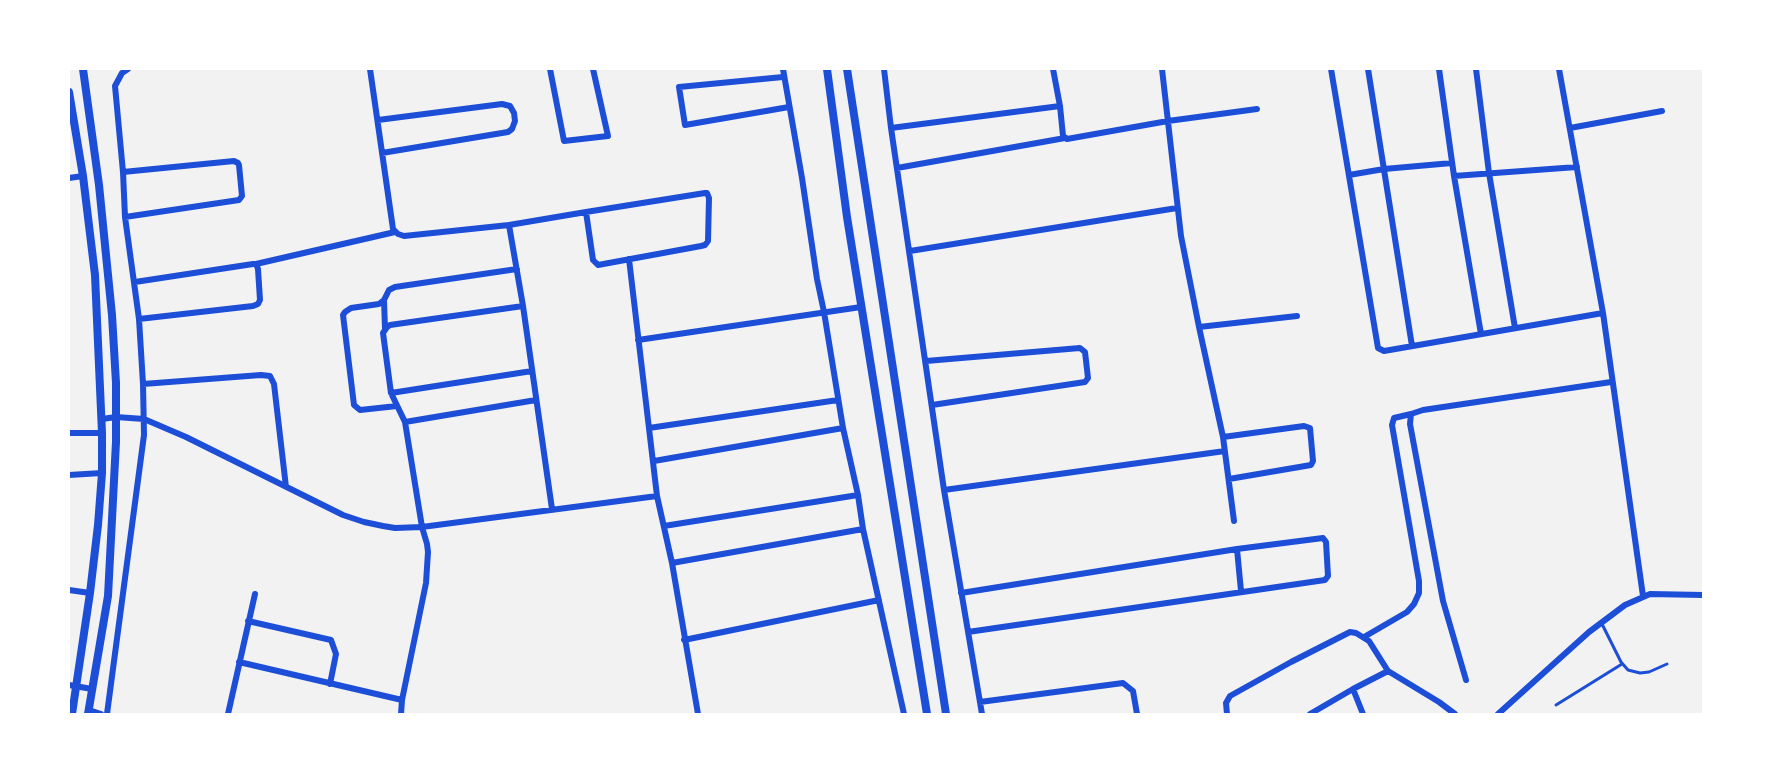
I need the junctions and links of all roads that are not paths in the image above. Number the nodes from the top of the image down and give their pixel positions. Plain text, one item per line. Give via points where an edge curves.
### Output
1 (83, 69) edge
2 (128, 69) edge
3 (370, 69) edge
4 (550, 69) edge
5 (593, 69) edge
6 (783, 69) edge
7 (827, 69) edge
8 (847, 69) edge
9 (884, 69) edge
10 (1053, 69) edge
11 (1162, 69) edge
12 (1331, 69) edge
13 (1368, 69) edge
14 (1439, 69) edge
15 (1476, 69) edge
16 (1559, 69) edge
17 (783, 77) junction
18 (69, 92) edge
19 (1060, 106) junction
20 (70, 107) edge
21 (789, 107) junction
22 (1257, 109) dead end
23 (1662, 111) dead end
24 (378, 120) junction
25 (1168, 121) junction
26 (891, 128) junction
27 (1570, 128) junction
28 (1065, 138) junction
29 (382, 153) junction
30 (1452, 163) junction
31 (1577, 167) junction
32 (897, 168) junction
33 (1383, 169) junction
34 (123, 172) junction
35 (1489, 173) junction
36 (1349, 175) junction
37 (83, 176) junction
38 (1454, 176) junction
39 (69, 178) edge
40 (1178, 208) junction
41 (586, 212) junction
42 (125, 217) junction
43 (509, 225) junction
44 (395, 232) junction
45 (910, 251) junction
46 (629, 259) junction
47 (256, 264) junction
48 (517, 269) junction
49 (135, 282) junction
50 (384, 300) junction
51 (523, 306) junction
52 (861, 307) junction
53 (824, 312) junction
54 (1603, 313) junction
55 (1297, 316) dead end
56 (139, 319) junction
57 (1198, 327) junction
58 (1515, 328) junction
59 (385, 329) junction
60 (1480, 334) junction
61 (638, 340) junction
62 (1412, 346) junction
63 (926, 361) junction
64 (532, 371) junction
65 (1611, 382) junction
66 (143, 384) junction
67 (391, 393) junction
68 (536, 400) junction
69 (838, 400) junction
70 (932, 405) junction
71 (397, 406) junction
72 (1411, 414) junction
73 (116, 417) junction
74 (102, 418) junction
75 (144, 419) junction
76 (405, 422) junction
77 (649, 428) junction
78 (843, 428) junction
79 (102, 432) junction
80 (69, 433) edge
81 (1223, 437) junction
82 (1225, 451) junction
83 (654, 461) junction
84 (102, 473) junction
85 (69, 475) edge
86 (1229, 479) junction
87 (286, 487) junction
88 (944, 490) junction
89 (858, 495) junction
90 (657, 496) junction
91 (552, 509) junction
92 (1234, 521) dead end
93 (664, 526) junction
94 (422, 527) junction
95 (863, 529) junction
96 (1237, 549) junction
97 (672, 563) junction
98 (69, 590) edge
99 (1241, 591) junction
100 (90, 593) junction
101 (961, 593) junction
102 (255, 594) dead end
103 (1703, 595) edge
104 (1643, 596) junction
105 (879, 600) junction
106 (248, 621) junction
107 (1602, 622) junction
108 (968, 632) junction
109 (1364, 637) junction
110 (684, 640) junction
111 (238, 662) junction
112 (1622, 664) junction
113 (1667, 664) dead end
114 (1388, 671) junction
115 (1466, 680) dead end
116 (330, 684) junction
117 (73, 685) edge
118 (92, 689) junction
119 (1353, 689) junction
120 (402, 700) junction
121 (980, 702) junction
122 (1556, 705) dead end
123 (88, 712) edge
124 (72, 714) edge
125 (101, 714) edge
126 (107, 714) edge
127 (228, 714) edge
128 (401, 714) edge
129 (698, 714) edge
130 (904, 714) edge
131 (927, 714) edge
132 (946, 714) edge
133 (982, 714) edge
134 (1137, 714) edge
135 (1227, 714) edge
136 (1310, 714) edge
137 (1363, 714) edge
138 (1455, 714) edge
139 (1498, 714) edge

1 - 73 street via 112,315
2 - 34 street via 115,86
3 - 24 street
4 - 5 street via 564,141 608,136
6 - 17 street
7 - 52 street
8 - 132 street
9 - 26 street
10 - 19 street
11 - 25 street
12 - 36 street
13 - 33 street
14 - 30 street
15 - 35 street
16 - 27 street
17 - 21 street
17 - 21 street via 678,87 685,124
18 - 20 street
19 - 26 street
19 - 28 street
20 - 37 street
21 - 53 street
22 - 25 street
23 - 27 street
24 - 29 street
24 - 29 street via 502,104 510,106 515,121 508,132
25 - 28 street
25 - 40 street
26 - 32 street
27 - 31 street
28 - 32 street
29 - 44 street
30 - 33 street
30 - 38 street
31 - 35 street
31 - 54 street
32 - 45 street
33 - 36 street
33 - 62 street
34 - 42 street
34 - 42 street via 234,161 239,165 242,196 239,200
35 - 38 street
35 - 58 street
36 - 62 street via 1376,345 1384,351
37 - 39 street
37 - 74 street via 95,274
38 - 60 street
40 - 45 street
40 - 57 street
41 - 43 street
41 - 46 street via 594,262 598,265
41 - 46 street via 707,194 709,238 705,245
42 - 49 street
43 - 44 street via 404,236
43 - 48 street
44 - 47 street
45 - 63 street
46 - 61 street
47 - 49 street
47 - 56 street via 260,300 256,305
48 - 50 street via 395,287
48 - 51 street
49 - 56 street
50 - 59 street
50 - 71 street via 351,308 343,315 353,400 360,410
51 - 59 street via 390,325
51 - 64 street
52 - 53 street
52 - 131 street
53 - 61 street
53 - 69 street
54 - 58 street
54 - 65 street
55 - 57 street
56 - 66 street
57 - 81 street
58 - 60 street
59 - 67 street
60 - 62 street
61 - 77 street
63 - 70 street
63 - 70 street via 1080,348 1085,352 1085,382
64 - 67 street
64 - 68 street
65 - 72 street
65 - 104 street
66 - 75 street
66 - 87 street via 270,376
67 - 71 street
68 - 76 street
68 - 91 street
69 - 77 street
69 - 78 street
70 - 88 street
71 - 76 street
72 - 109 street via 1394,418 1392,425 1419,593 1407,612
72 - 115 street via 1443,601
73 - 74 street
73 - 75 street
73 - 118 street via 108,596
74 - 79 street
75 - 87 street
75 - 126 street
76 - 94 street
77 - 83 street
78 - 83 street
78 - 89 street
79 - 80 street
79 - 84 street
81 - 82 street
81 - 86 street via 1310,428 1311,465
82 - 86 street
82 - 88 street
83 - 90 street
84 - 85 street
84 - 100 street
86 - 92 street
87 - 94 street via 364,522 395,528
88 - 101 street
89 - 93 street
89 - 95 street
90 - 91 street
90 - 93 street
91 - 94 street
93 - 97 street
94 - 120 street via 428,544 428,572
95 - 97 street
95 - 105 street
96 - 99 street
96 - 99 street via 1323,538 1326,542 1325,580
96 - 101 street
97 - 110 street
98 - 100 street
99 - 108 street
100 - 117 street
101 - 108 street
102 - 106 street
103 - 104 street
104 - 107 street
105 - 110 street
105 - 130 street
106 - 111 street
106 - 116 street via 331,640 336,654
107 - 112 lane
107 - 139 street
108 - 121 street
109 - 114 street
109 - 135 street via 1346,634 1230,696
110 - 129 street
111 - 116 street
111 - 127 street
112 - 113 lane via 1640,673
112 - 122 lane
114 - 119 street
114 - 138 street
116 - 120 street
117 - 118 street
117 - 124 street
118 - 123 street
119 - 136 street
119 - 137 street
120 - 128 street
121 - 133 street
121 - 134 street via 1123,683 1133,690
123 - 125 street

